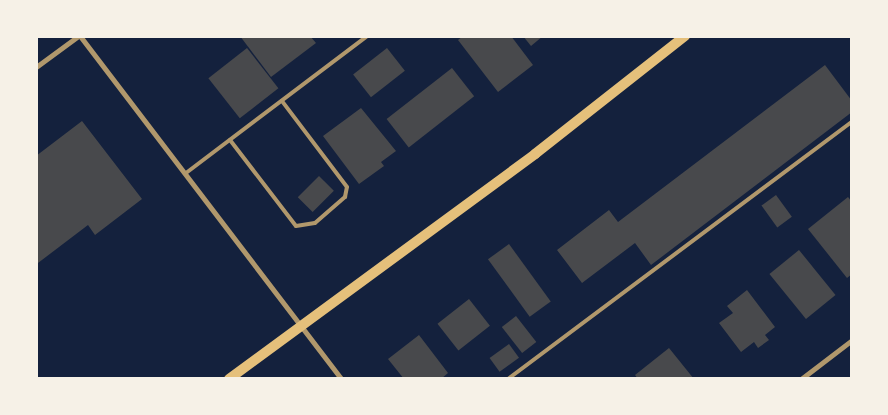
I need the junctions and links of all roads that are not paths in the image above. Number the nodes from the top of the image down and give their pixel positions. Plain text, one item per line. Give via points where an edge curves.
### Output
1 (79, 36) edge
2 (367, 36) edge
3 (685, 36) edge
4 (36, 67) edge
5 (282, 100) junction
6 (852, 122) edge
7 (230, 140) junction
8 (186, 173) junction
9 (299, 324) junction
10 (852, 340) edge
11 (229, 379) edge
12 (341, 379) edge
13 (508, 379) edge
14 (801, 379) edge

1 - 4 street
1 - 8 street
2 - 5 lane
3 - 9 main road via 535,154
5 - 7 lane
5 - 7 lane via 347,187 345,197 315,223 296,226
6 - 13 lane
7 - 8 lane
8 - 9 street
9 - 11 main road
9 - 12 street
10 - 14 street

